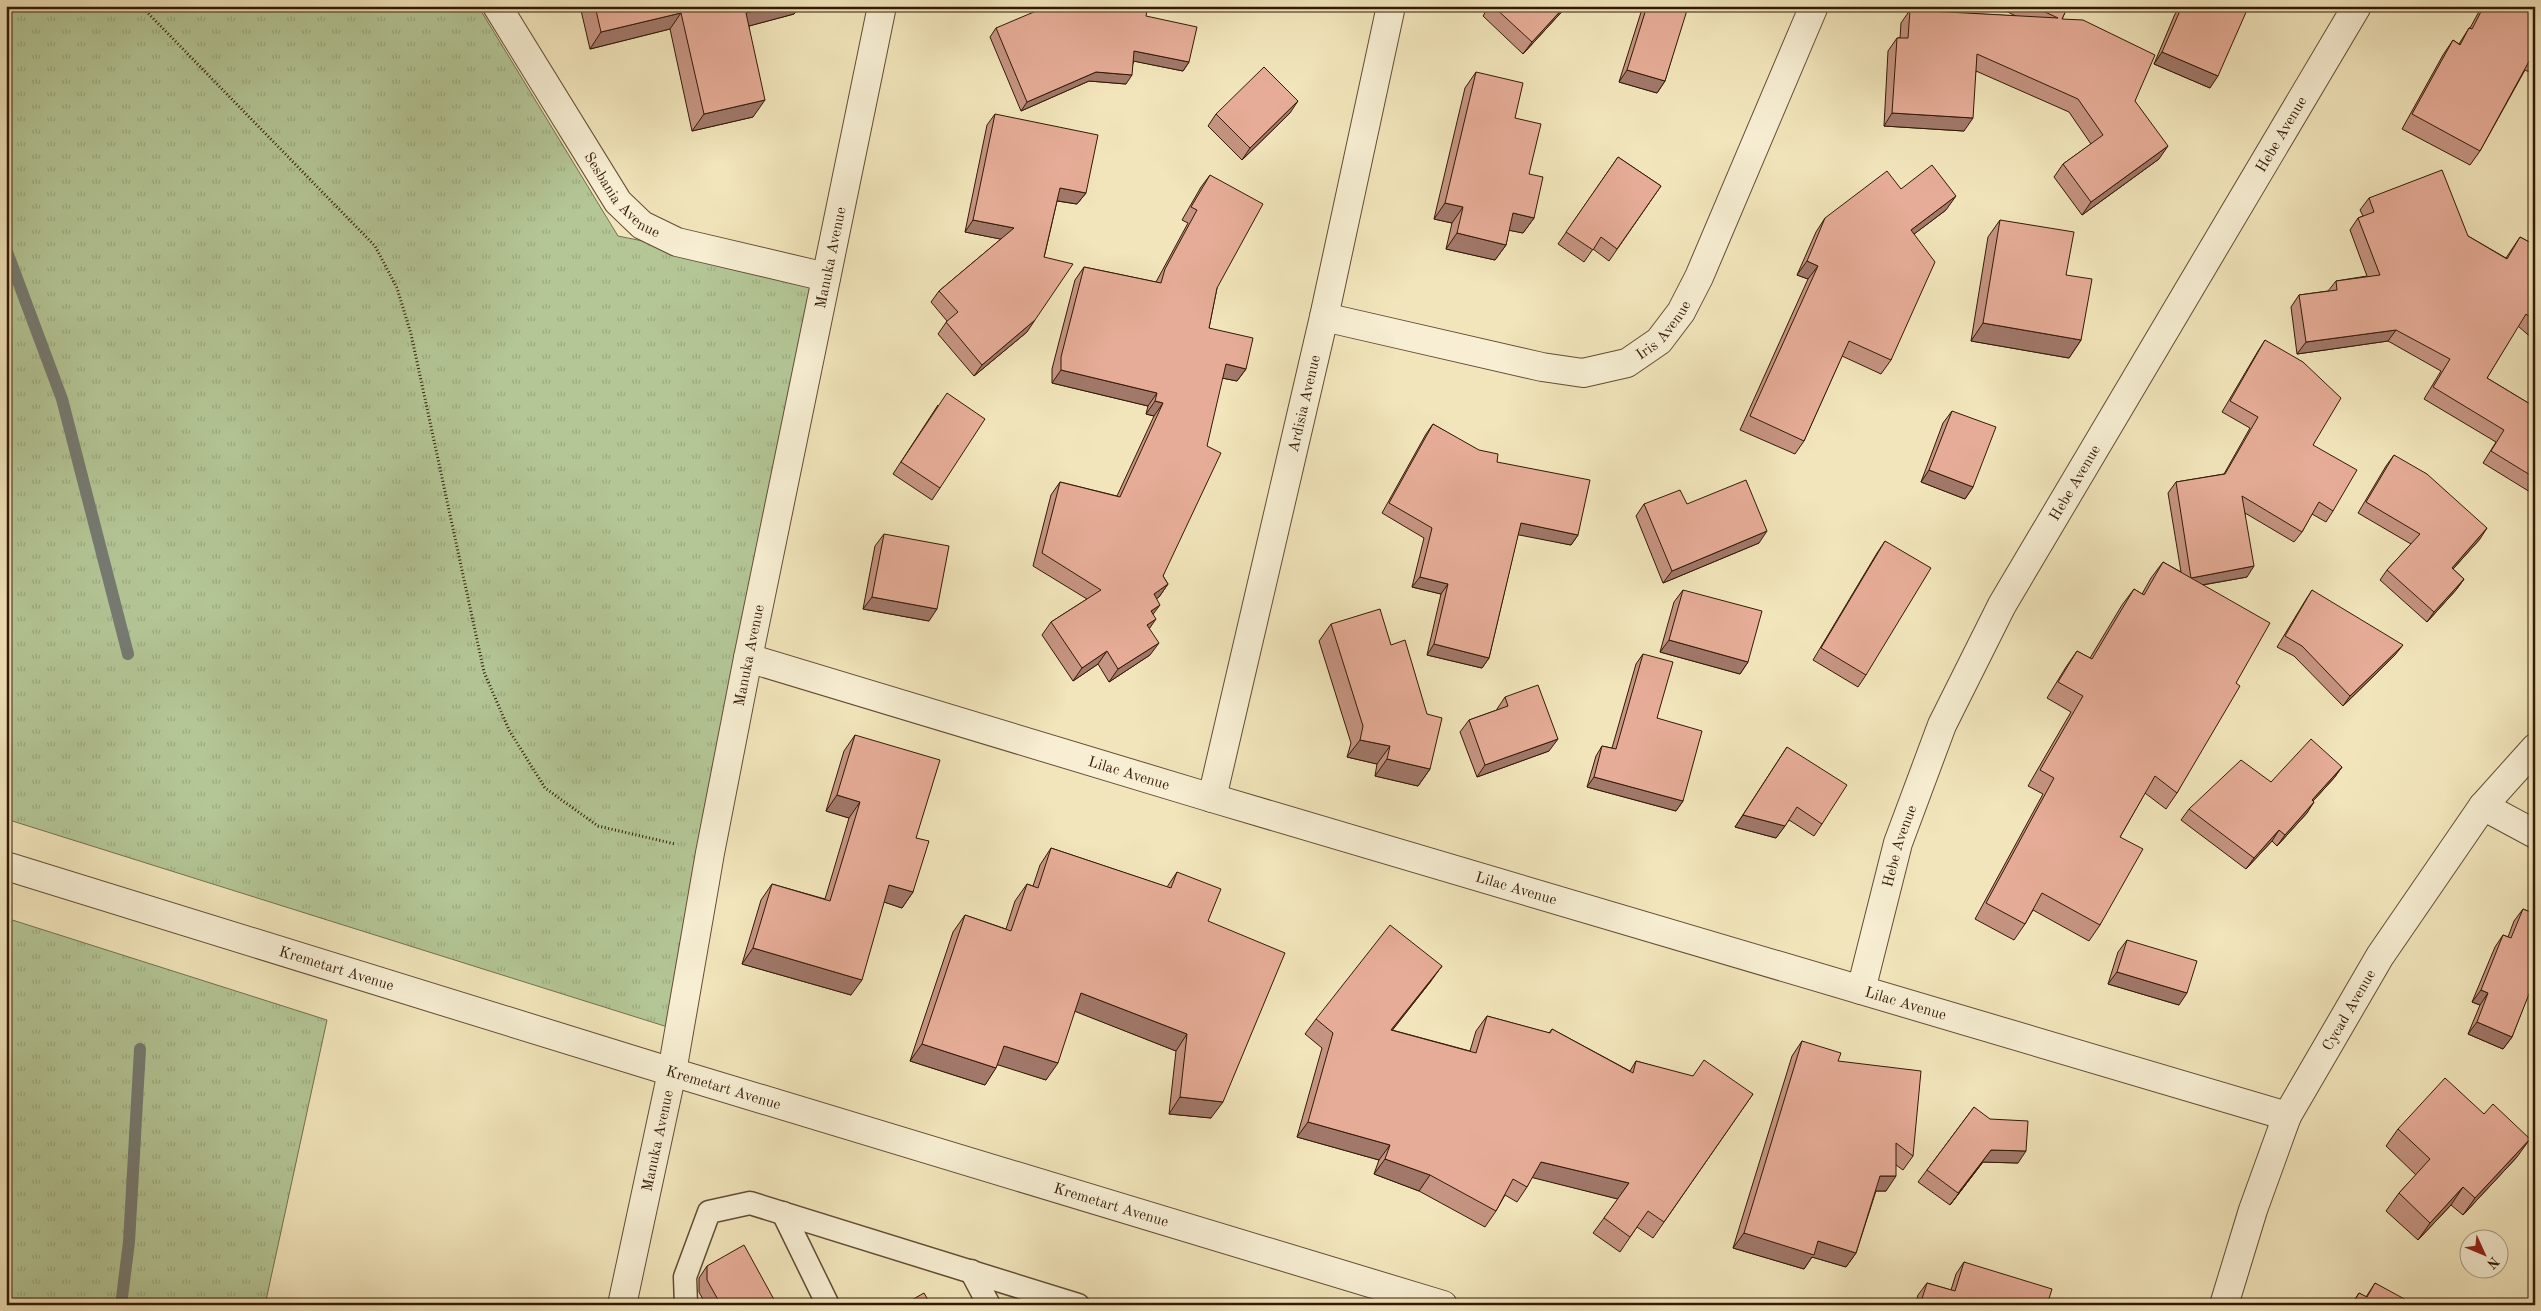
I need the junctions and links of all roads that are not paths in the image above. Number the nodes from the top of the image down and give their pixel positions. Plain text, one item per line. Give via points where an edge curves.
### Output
1 (497, 6) edge
2 (882, 6) edge
3 (1391, 6) edge
4 (1814, 6) edge
5 (2357, 6) edge
6 (826, 277) junction
7 (1324, 317) junction
8 (748, 658) junction
9 (2535, 748) edge
10 (1212, 798) junction
11 (2483, 806) junction
12 (2535, 834) edge
13 (6, 866) edge
14 (1861, 990) junction
15 (672, 1072) junction
16 (2287, 1116) junction
17 (783, 1213) junction
18 (971, 1271) junction
19 (622, 1305) edge
20 (686, 1305) edge
21 (828, 1305) edge
22 (989, 1305) edge
23 (1078, 1305) edge
24 (1443, 1305) edge
25 (2224, 1305) edge

1 - 6 street, Sesbania Avenue via 618,202 642,225 677,242
2 - 6 street, Manuka Avenue
3 - 7 street, Ardisia Avenue
4 - 7 street, Iris Avenue via 1699,277 1681,312 1659,341 1627,363 1583,373
5 - 14 street, Hebe Avenue via 2059,506 1989,631 1942,724 1898,843
6 - 8 street, Manuka Avenue
7 - 10 street, Ardisia Avenue
8 - 10 street, Lilac Avenue
8 - 15 street, Manuka Avenue
9 - 11 street, Cycad Avenue
10 - 14 street, Lilac Avenue
11 - 12 street
11 - 16 street, Cycad Avenue via 2380,956
13 - 15 street, Kremetart Avenue
14 - 16 street, Lilac Avenue
15 - 19 street, Manuka Avenue
15 - 24 street, Kremetart Avenue
16 - 25 street, Cycad Avenue via 2253,1210
17 - 18 lane
17 - 20 lane via 750,1203 709,1212 685,1277
17 - 21 lane
18 - 22 lane
18 - 23 lane

